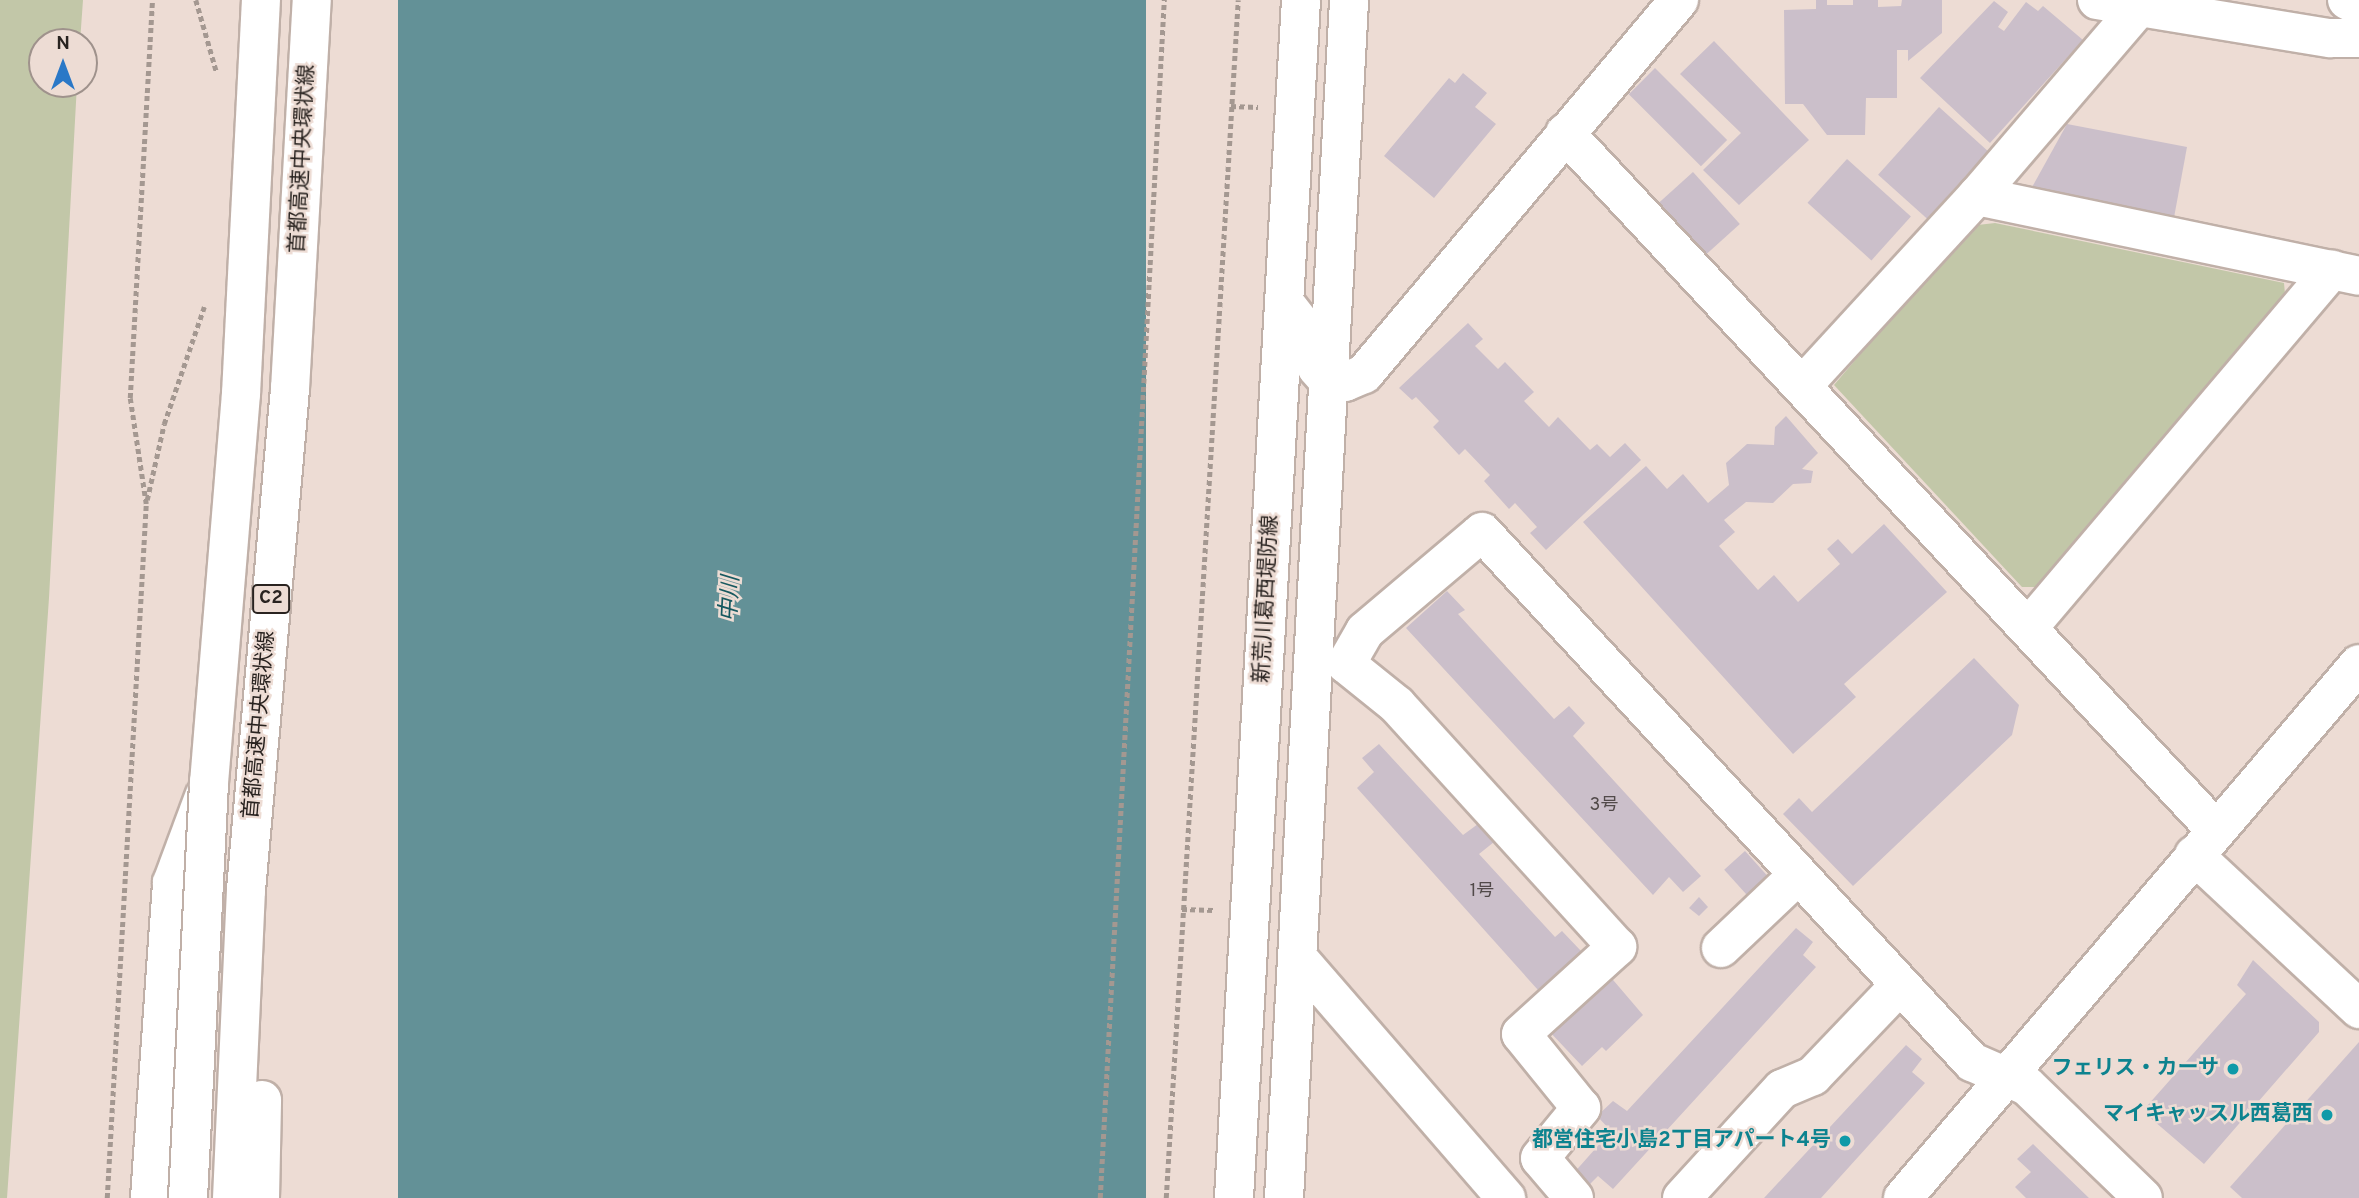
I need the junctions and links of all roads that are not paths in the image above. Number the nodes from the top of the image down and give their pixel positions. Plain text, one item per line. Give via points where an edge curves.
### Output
1 (261, 0) edge
2 (312, 0) edge
3 (1301, 0) edge
4 (1349, 0) edge
5 (1679, 0) edge
6 (2097, 0) edge
7 (2347, 0) edge
8 (2359, 6) edge
9 (2139, 7) junction
10 (2359, 38) edge
11 (1565, 133) junction
12 (1977, 196) junction
13 (2345, 273) edge
14 (1284, 302) junction
15 (1329, 382) junction
16 (1803, 385) junction
17 (2028, 628) junction
18 (1329, 664) junction
19 (2359, 664) edge
20 (209, 783) junction
21 (2205, 842) junction
22 (1798, 875) junction
23 (246, 890) junction
24 (1721, 948) dead end
25 (1298, 958) junction
26 (1900, 985) junction
27 (2359, 1009) edge
28 (2007, 1076) junction
29 (1907, 1196) edge
30 (150, 1198) edge
31 (188, 1198) edge
32 (232, 1198) edge
33 (260, 1198) edge
34 (1234, 1198) edge
35 (1284, 1198) edge
36 (1506, 1198) edge
37 (1574, 1198) edge
38 (1682, 1198) edge
39 (2143, 1198) edge

1 - 20 main road, C2, bridge via 241,394
2 - 23 main road, 首都高速中央環状線 / C2 via 289,389
3 - 14 main road, 新荒川葛西堤防線
4 - 15 main road
5 - 11 main road
6 - 9 main road
7 - 8 main road
9 - 10 main road via 2330,38
9 - 12 main road
11 - 15 main road via 1364,374 1345,382
11 - 16 main road
12 - 13 main road
12 - 16 main road
13 - 17 main road
14 - 15 main road via 1303,326 1317,368
14 - 34 main road, 新荒川葛西堤防線
15 - 18 main road
16 - 17 main road
17 - 21 main road
18 - 22 main road via 1482,532
18 - 25 main road
18 - 37 main road via 1397,705 1617,947 1521,1034 1581,1108 1540,1158
19 - 21 main road
20 - 30 main road, bridge via 172,883
20 - 31 main road, C2, bridge
21 - 27 main road
21 - 28 main road
22 - 24 main road
22 - 26 main road
23 - 32 main road, 首都高速中央環状線 / C2
23 - 33 main road via 264,1012
25 - 35 main road
25 - 36 main road
26 - 28 main road via 1972,1062
26 - 38 main road via 1812,1076 1782,1089
28 - 29 main road
28 - 39 main road via 2027,1086

